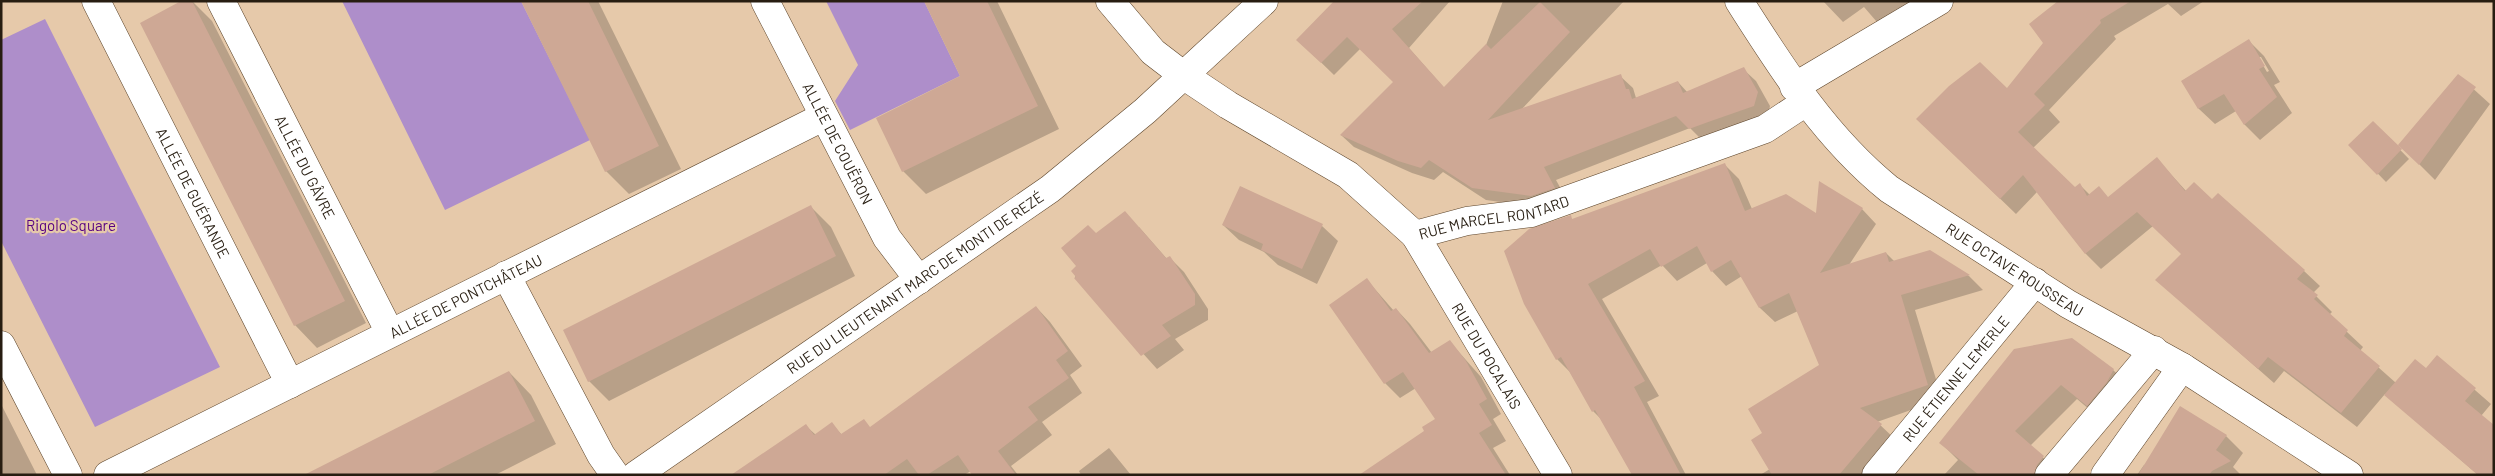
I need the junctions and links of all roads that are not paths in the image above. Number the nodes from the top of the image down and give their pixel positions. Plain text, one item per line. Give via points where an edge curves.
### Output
1 (96, 1) edge
2 (221, 1) edge
3 (765, 1) edge
4 (1110, 1) edge
5 (1264, 1) edge
6 (1739, 1) edge
7 (1939, 1) edge
8 (1182, 75) junction
9 (1800, 94) junction
10 (824, 117) junction
11 (1415, 236) junction
12 (506, 275) junction
13 (919, 280) junction
14 (2035, 282) junction
15 (390, 333) junction
16 (1, 345) edge
17 (2154, 350) junction
18 (2182, 367) junction
19 (290, 384) junction
20 (68, 475) edge
21 (108, 475) edge
22 (615, 475) edge
23 (636, 475) edge
24 (1558, 475) edge
25 (1876, 475) edge
26 (2049, 475) edge
27 (2105, 475) edge
28 (2349, 475) edge

1 - 19 street, ALLÉE DE GUÉRANDE
2 - 15 street, ALLÉE DU GÂVRE
3 - 10 street, ALLÉE DE COUËRON
4 - 8 street, RUE MARCEL RONTARD via 1153,52
5 - 8 street, RUE DU LIEUTENANT MARC DE MONTI DE REZÉ
6 - 9 street, RUE OCTAVE ROUSSEAU
7 - 9 street, RUE MARCEL RONTARD
8 - 11 street, RUE MARCEL RONTARD via 1348,175
8 - 13 street, RUE DU LIEUTENANT MARC DE MONTI DE REZÉ via 1145,111 1050,189
9 - 11 street, RUE MARCEL RONTARD via 1765,129 1530,213 1467,221
9 - 14 street, RUE OCTAVE ROUSSEAU via 1856,161 1889,189
10 - 12 street, ALLÉE DE PONTCHÂTEAU
10 - 13 street, ALLÉE DE COUËRON via 887,238
11 - 24 street, RUE DU POCALAIS
12 - 15 street, ALLÉE DE PONTCHÂTEAU
12 - 22 street via 601,455
13 - 23 street, RUE DU LIEUTENANT MARC DE MONTI DE REZÉ
14 - 17 street, RUE OCTAVE ROUSSEAU via 2068,304
14 - 25 street, RUE ÉTIENNE LEMERLE
15 - 19 street, ALLÉE DE PONTCHÂTEAU
16 - 20 street
17 - 18 street, RUE OCTAVE ROUSSEAU
17 - 26 street
18 - 27 street
18 - 28 street, RUE OCTAVE ROUSSEAU
19 - 21 street, ALLÉE DE PONTCHÂTEAU

